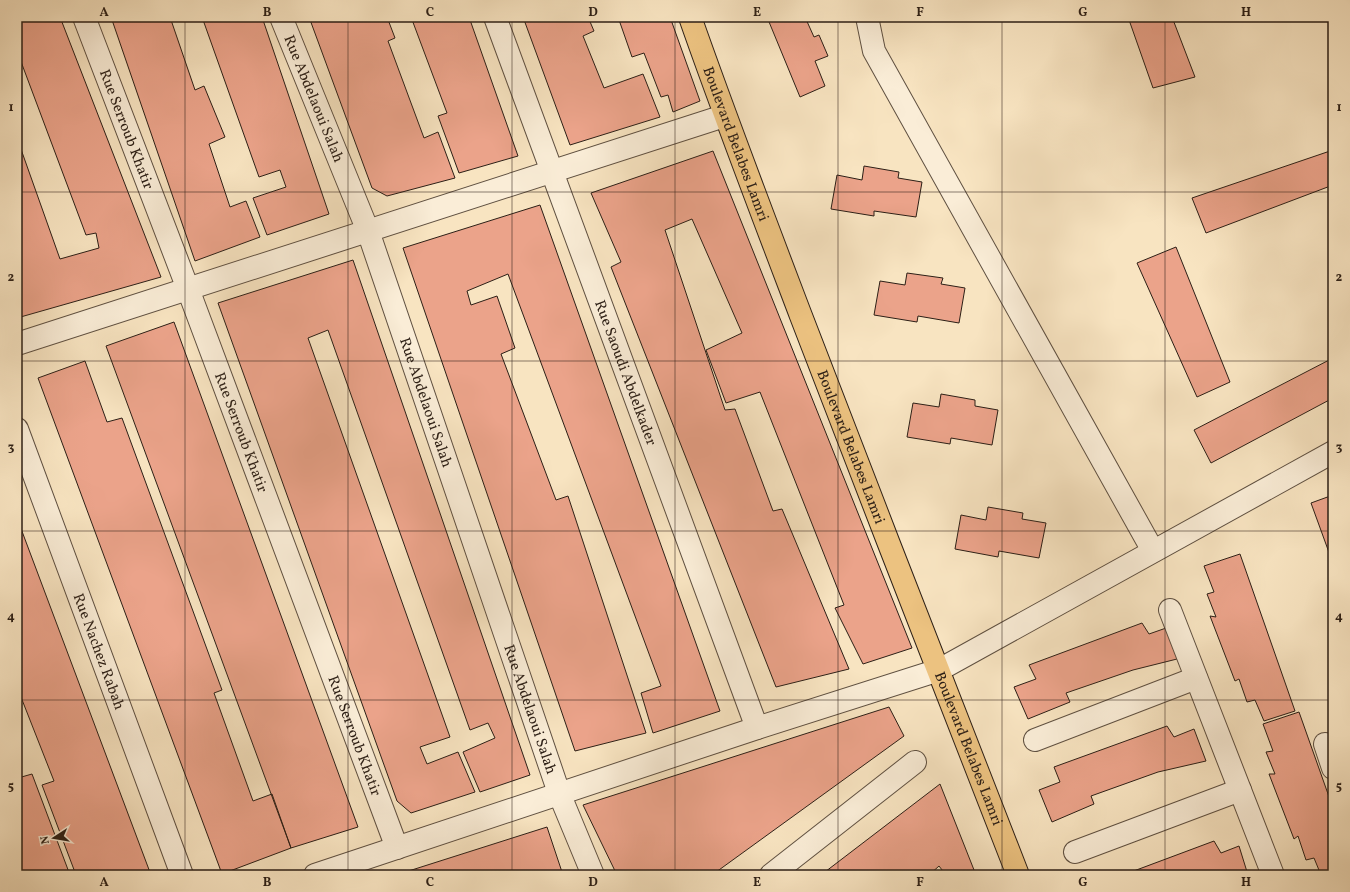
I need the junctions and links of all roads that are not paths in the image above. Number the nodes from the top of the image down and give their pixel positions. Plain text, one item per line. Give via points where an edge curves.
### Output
1 (84, 17) edge
2 (281, 17) edge
3 (495, 17) edge
4 (690, 17) edge
5 (867, 17) edge
6 (724, 116) junction
7 (552, 172) junction
8 (368, 231) junction
9 (188, 289) junction
10 (17, 344) edge
11 (17, 429) edge
12 (1333, 452) edge
13 (1153, 552) junction
14 (1170, 610) dead end
15 (940, 670) junction
16 (1196, 678) junction
17 (757, 728) junction
18 (1035, 740) dead end
19 (1325, 744) dead end
20 (915, 762) dead end
21 (1333, 768) edge
22 (1240, 790) junction
23 (559, 793) junction
24 (397, 848) junction
25 (1075, 852) dead end
26 (182, 875) edge
27 (316, 875) edge
28 (593, 875) edge
29 (771, 875) edge
30 (1018, 875) edge
31 (1273, 875) edge

1 - 9 street, Rue Serroub Khatir
2 - 8 street, Rue Abdelaoui Salah
3 - 7 street, Rue Saoudi Abdelkader
4 - 6 main road, Boulevard Belabes Lamri
5 - 13 street via 874,50
6 - 7 street
6 - 15 main road, Boulevard Belabes Lamri via 869,494
7 - 8 street
7 - 17 street, Rue Saoudi Abdelkader
8 - 9 street
8 - 23 street, Rue Abdelaoui Salah
9 - 10 street
9 - 24 street, Rue Serroub Khatir
11 - 26 street, Rue Nachez Rabah
12 - 13 street
13 - 15 street
14 - 16 street
15 - 17 street
15 - 30 main road, Boulevard Belabes Lamri
16 - 18 street
16 - 22 street
17 - 23 street
19 - 21 street
20 - 29 street
22 - 25 street
22 - 31 street
23 - 24 street
23 - 28 street, Rue Abdelaoui Salah
24 - 27 street

